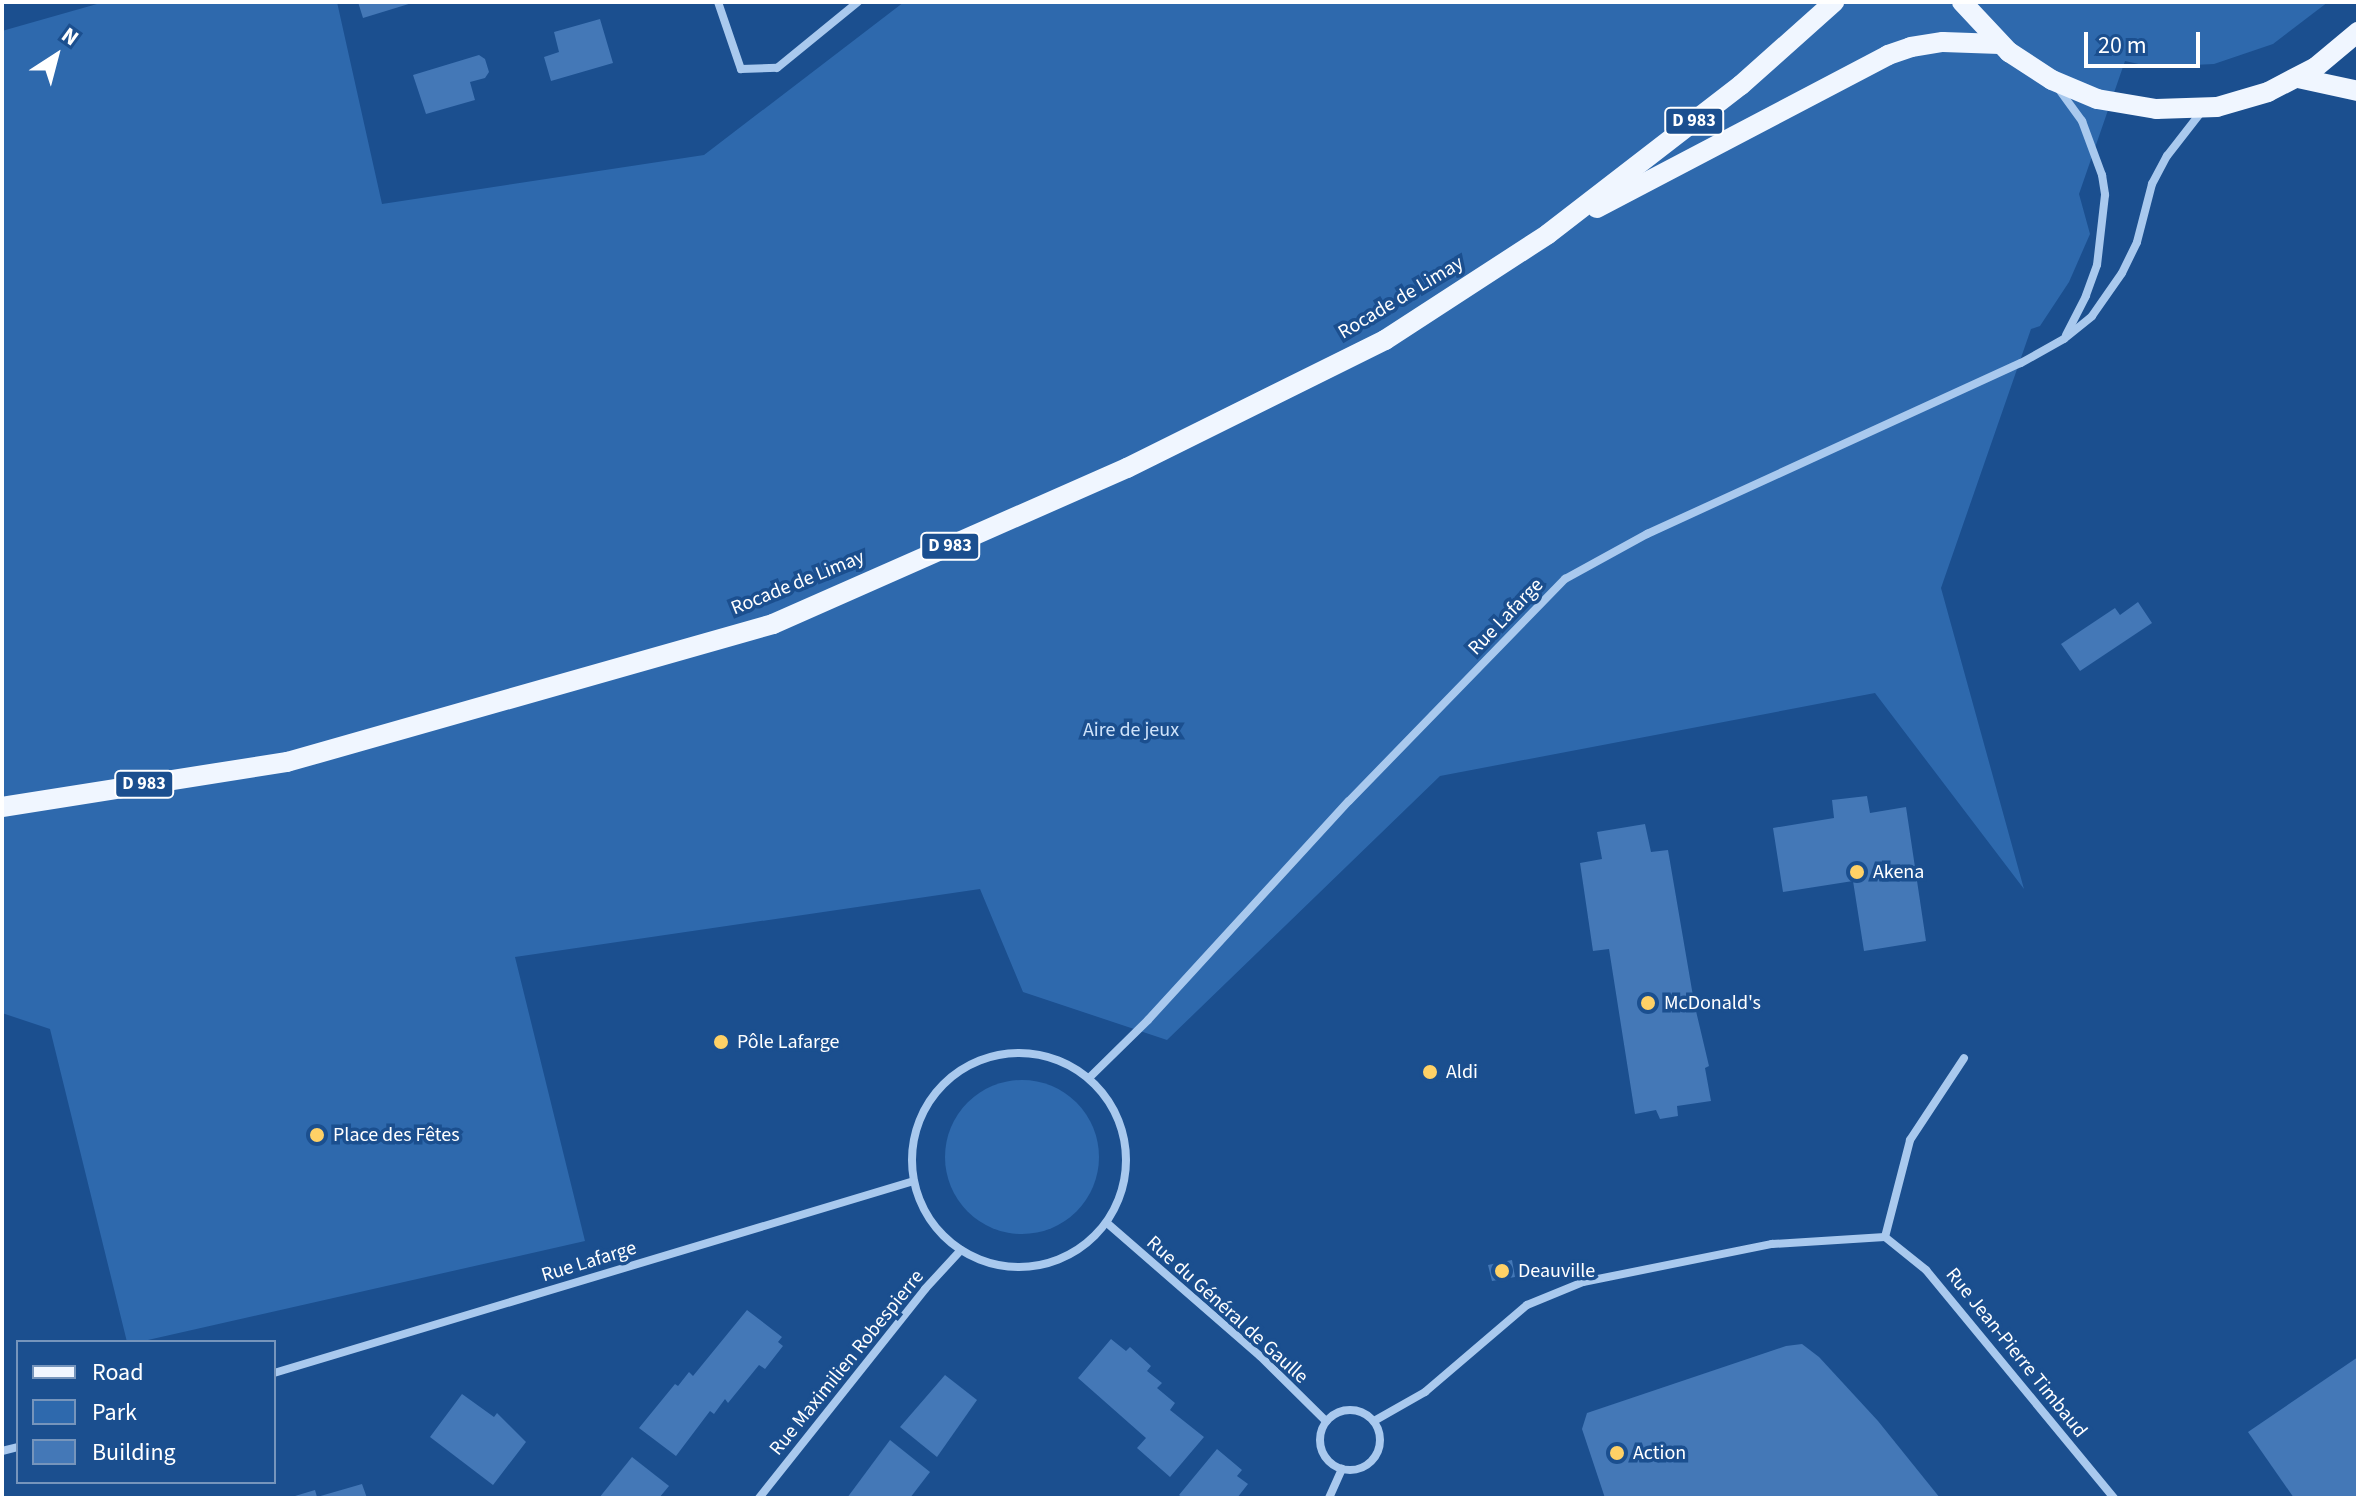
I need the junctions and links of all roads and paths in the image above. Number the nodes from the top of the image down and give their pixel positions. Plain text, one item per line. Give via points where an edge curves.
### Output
1 (718, 2) edge
2 (858, 2) edge
3 (1834, 2) edge
4 (1962, 2) edge
5 (2358, 32) edge
6 (2000, 44) junction
7 (2298, 78) junction
8 (2052, 80) junction
9 (2358, 91) edge
10 (2204, 108) junction
11 (1548, 234) junction
12 (2064, 339) junction
13 (2, 807) edge
14 (1964, 1058) dead end
15 (1089, 1078) junction
16 (914, 1181) junction
17 (1107, 1223) junction
18 (1885, 1237) junction
19 (961, 1250) junction
20 (276, 1372) edge
21 (1326, 1421) junction
22 (1374, 1421) junction
23 (1342, 1469) junction
24 (759, 1498) edge
25 (1329, 1498) edge
26 (2114, 1498) edge

1 - 2 street via 741,69 777,68
3 - 11 main road, Rocade de Limay / D 983 via 1741,85
4 - 6 main road
5 - 7 main road
6 - 8 main road
6 - 11 main road, Rocade de Limay / D 983 via 1943,42 1888,55
7 - 9 main road
7 - 10 main road via 2256,97
8 - 10 main road via 2120,105
8 - 12 street via 2082,121 2105,195 2097,265
10 - 12 street, Rue Lafarge via 2176,140 2152,184 2137,242 2122,273 2092,316
11 - 13 main road, Rocade de Limay / D 983 via 1385,340 1127,468 773,624 287,762
12 - 15 street, Rue Lafarge via 1647,534 1565,579
14 - 18 street via 1910,1140
15 - 16 street via 1066,1062 1024,1053 980,1059 954,1074 932,1095 918,1122 911,1152
15 - 17 street via 1111,1102 1124,1131 1128,1163 1122,1195
16 - 19 street via 923,1209
16 - 20 street, Rue Lafarge
17 - 19 street via 1084,1247 1034,1266 991,1264
17 - 21 street, Rue du Général de Gaulle
18 - 22 street via 1772,1244 1583,1282 1527,1305 1425,1392
18 - 26 street, Rue Jean-Pierre Timbaud via 1926,1270
19 - 24 street, Rue Maximilien Robespierre
21 - 22 street via 1350,1410
21 - 23 street via 1321,1449
22 - 23 street via 1381,1439 1375,1457 1361,1468
23 - 25 street

